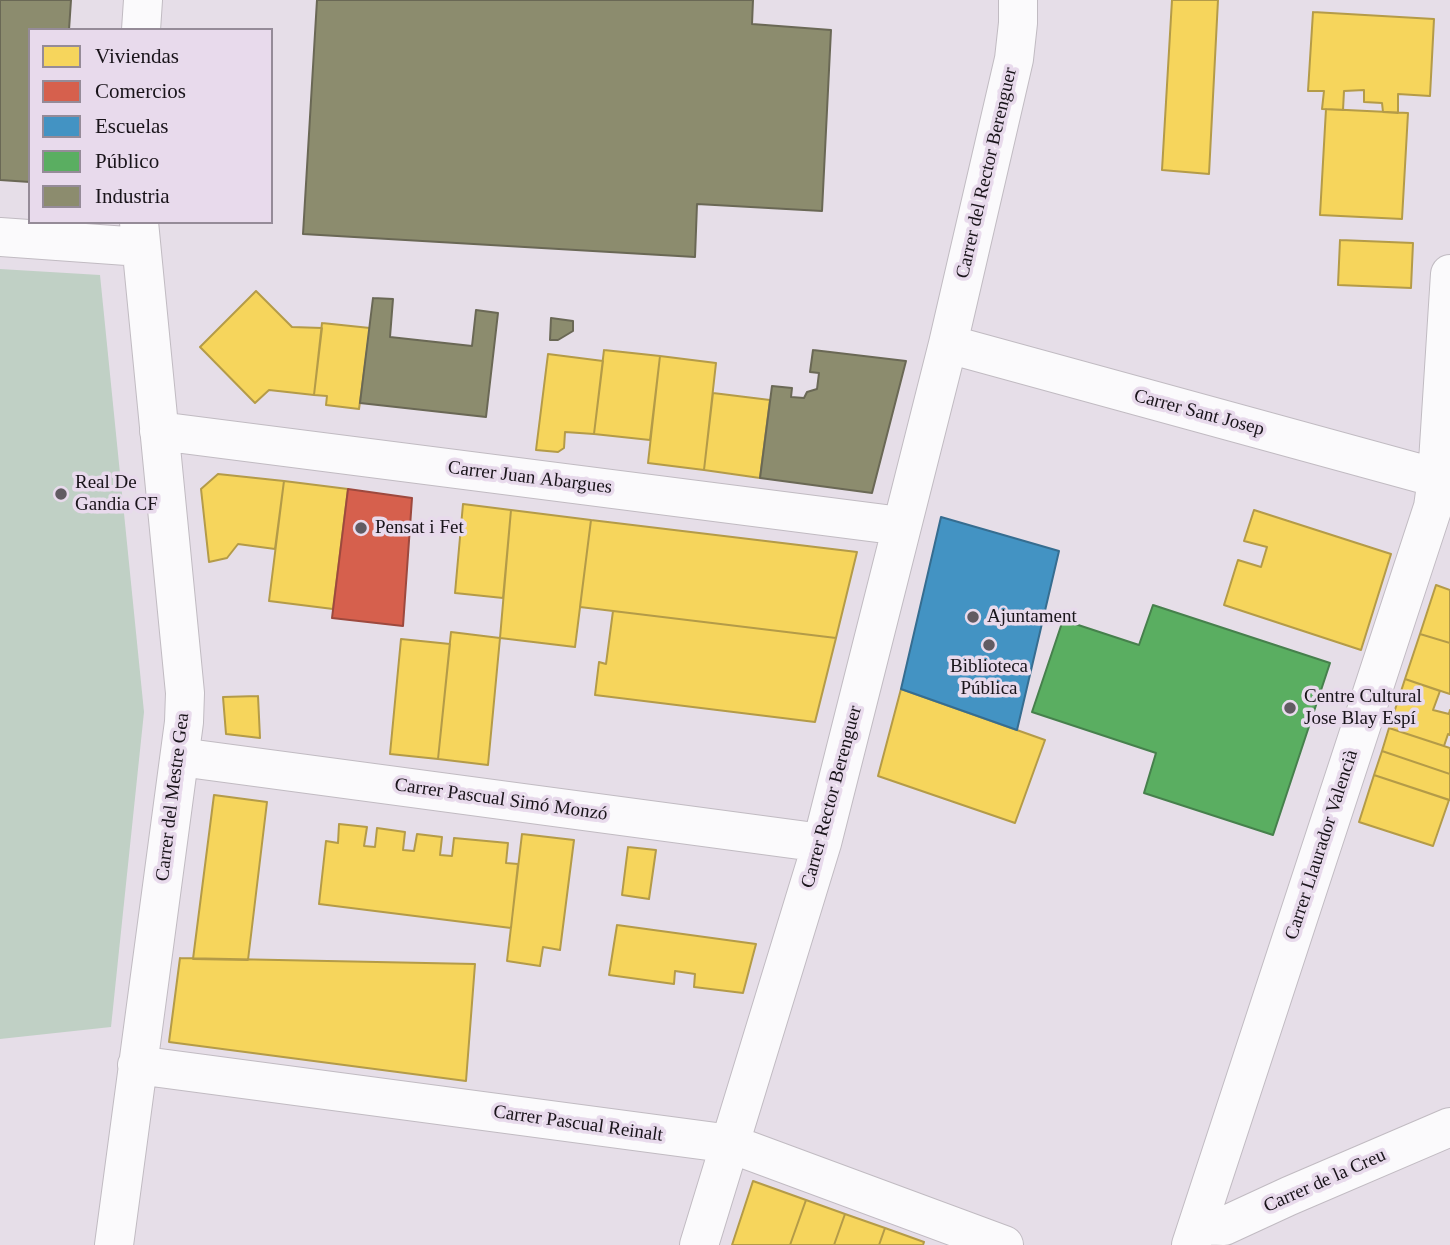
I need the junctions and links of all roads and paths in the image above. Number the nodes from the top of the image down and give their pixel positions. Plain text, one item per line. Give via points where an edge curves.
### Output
1 (142, 0) edge
2 (1018, 0) edge
3 (141, 28) edge
4 (140, 234) edge
5 (0, 237) edge
6 (1450, 274) edge
7 (948, 344) junction
8 (159, 431) junction
9 (1443, 478) edge
10 (901, 526) junction
11 (180, 757) junction
12 (822, 843) junction
13 (137, 1065) junction
14 (1450, 1127) edge
15 (731, 1144) junction
16 (1194, 1235) edge
17 (114, 1245) edge
18 (699, 1245) edge
19 (1003, 1245) edge

1 - 3 street
2 - 7 street, Carrer del Rector Berenguer via 1014,59
4 - 5 street
4 - 8 street, Carrer del Mestre Gea
6 - 9 street, Carrer Llaurador Valencià
7 - 9 street, Carrer Sant Josep
7 - 10 street, Carrer Rector Berenguer
8 - 10 street, Carrer Juan Abargues
8 - 11 street, Carrer del Mestre Gea via 185,693
9 - 16 street, Carrer Llaurador Valencià
10 - 12 street, Carrer Rector Berenguer
11 - 12 street, Carrer Pascual Simó Monzó
11 - 13 street, Carrer del Mestre Gea
12 - 15 street, Carrer Rector Berenguer
13 - 15 street, Carrer Pascual Reinalt
13 - 17 street, Carrer del Mestre Gea
14 - 16 street, Carrer de la Creu
15 - 18 street, Carrer Rector Berenguer
15 - 19 street, Carrer Pascual Reinalt

